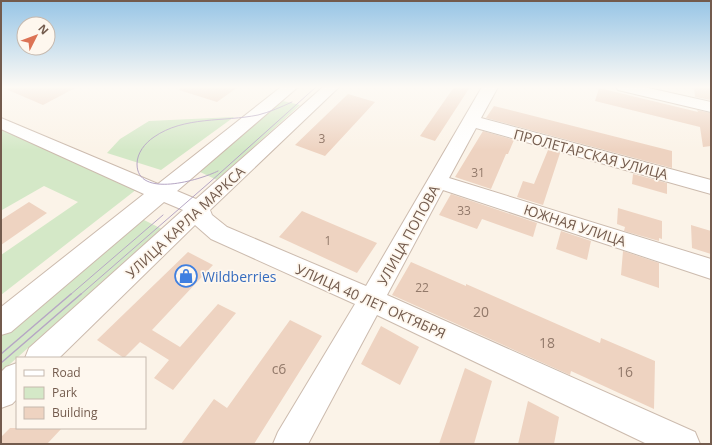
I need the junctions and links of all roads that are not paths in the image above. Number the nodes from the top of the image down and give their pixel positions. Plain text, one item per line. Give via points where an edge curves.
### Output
1 (265, 108) edge
2 (309, 108) edge
3 (478, 108) edge
4 (471, 120) junction
5 (1, 123) edge
6 (438, 181) junction
7 (711, 187) edge
8 (161, 192) junction
9 (199, 208) junction
10 (711, 269) edge
11 (372, 300) junction
12 (1, 323) edge
13 (40, 357) edge
14 (16, 379) edge
15 (1, 393) edge
16 (290, 444) edge
17 (683, 444) edge

1 - 8 street
2 - 9 street, УЛИЦА КАРЛА МАРКСА
3 - 4 street, УЛИЦА ПОПОВА
4 - 6 street, УЛИЦА ПОПОВА
4 - 7 street, ПРОЛЕТАРСКАЯ УЛИЦА
5 - 8 street via 125,179
6 - 10 street, ЮЖНАЯ УЛИЦА
6 - 11 street, УЛИЦА ПОПОВА
8 - 9 street
8 - 12 street
9 - 11 street, УЛИЦА 40 ЛЕТ ОКТЯБРЯ via 203,219 219,233
9 - 13 street, УЛИЦА КАРЛА МАРКСА
11 - 16 street, УЛИЦА ПОПОВА
11 - 17 street, УЛИЦА 40 ЛЕТ ОКТЯБРЯ
14 - 15 street

